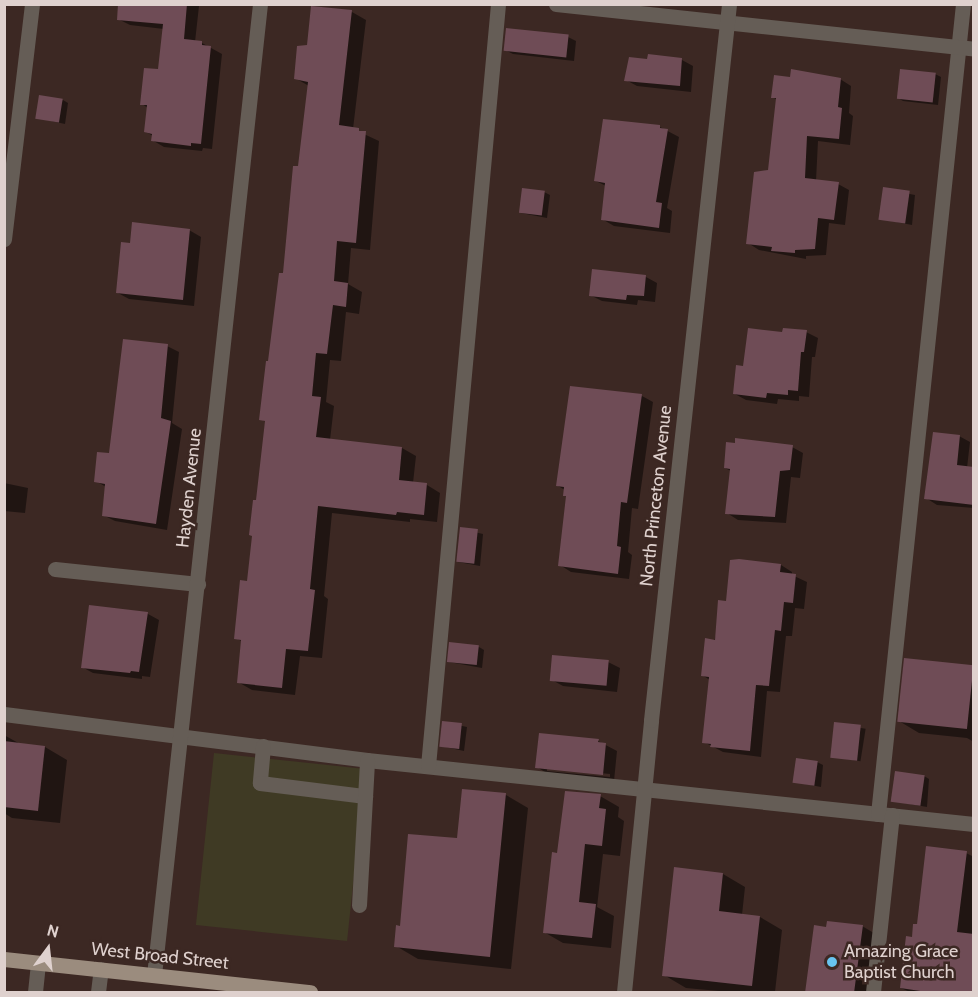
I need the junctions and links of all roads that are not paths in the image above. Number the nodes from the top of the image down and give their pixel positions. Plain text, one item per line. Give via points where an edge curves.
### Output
1 (32, 4) edge
2 (260, 4) edge
3 (498, 4) edge
4 (556, 4) edge
5 (729, 4) edge
6 (963, 4) edge
7 (727, 22) junction
8 (966, 48) edge
9 (4, 239) edge
10 (55, 569) dead end
11 (198, 584) junction
12 (4, 714) edge
13 (182, 735) junction
14 (264, 746) junction
15 (367, 760) junction
16 (428, 766) junction
17 (644, 789) junction
18 (365, 795) junction
19 (885, 814) junction
20 (974, 824) edge
21 (359, 905) dead end
22 (4, 959) edge
23 (38, 963) junction
24 (101, 969) junction
25 (154, 975) junction
26 (35, 993) edge
27 (98, 993) edge
28 (310, 993) edge
29 (624, 993) edge
30 (873, 993) edge

1 - 9 street
2 - 11 street, Hayden Avenue
3 - 16 street
4 - 7 street
5 - 7 street, North Princeton Avenue
6 - 8 street
7 - 8 street
7 - 17 street, North Princeton Avenue
8 - 19 street
10 - 11 street
11 - 13 street, Hayden Avenue
12 - 13 street
13 - 14 street
13 - 25 street, Hayden Avenue
14 - 15 street
14 - 18 street via 260,783
15 - 16 street
15 - 18 street
16 - 17 street
17 - 19 street
17 - 29 street, North Princeton Avenue
18 - 21 street
19 - 20 street
19 - 30 street
22 - 23 main road, West Broad Street
23 - 24 main road, West Broad Street
23 - 26 street
24 - 25 main road, West Broad Street
24 - 27 street
25 - 28 main road, West Broad Street

